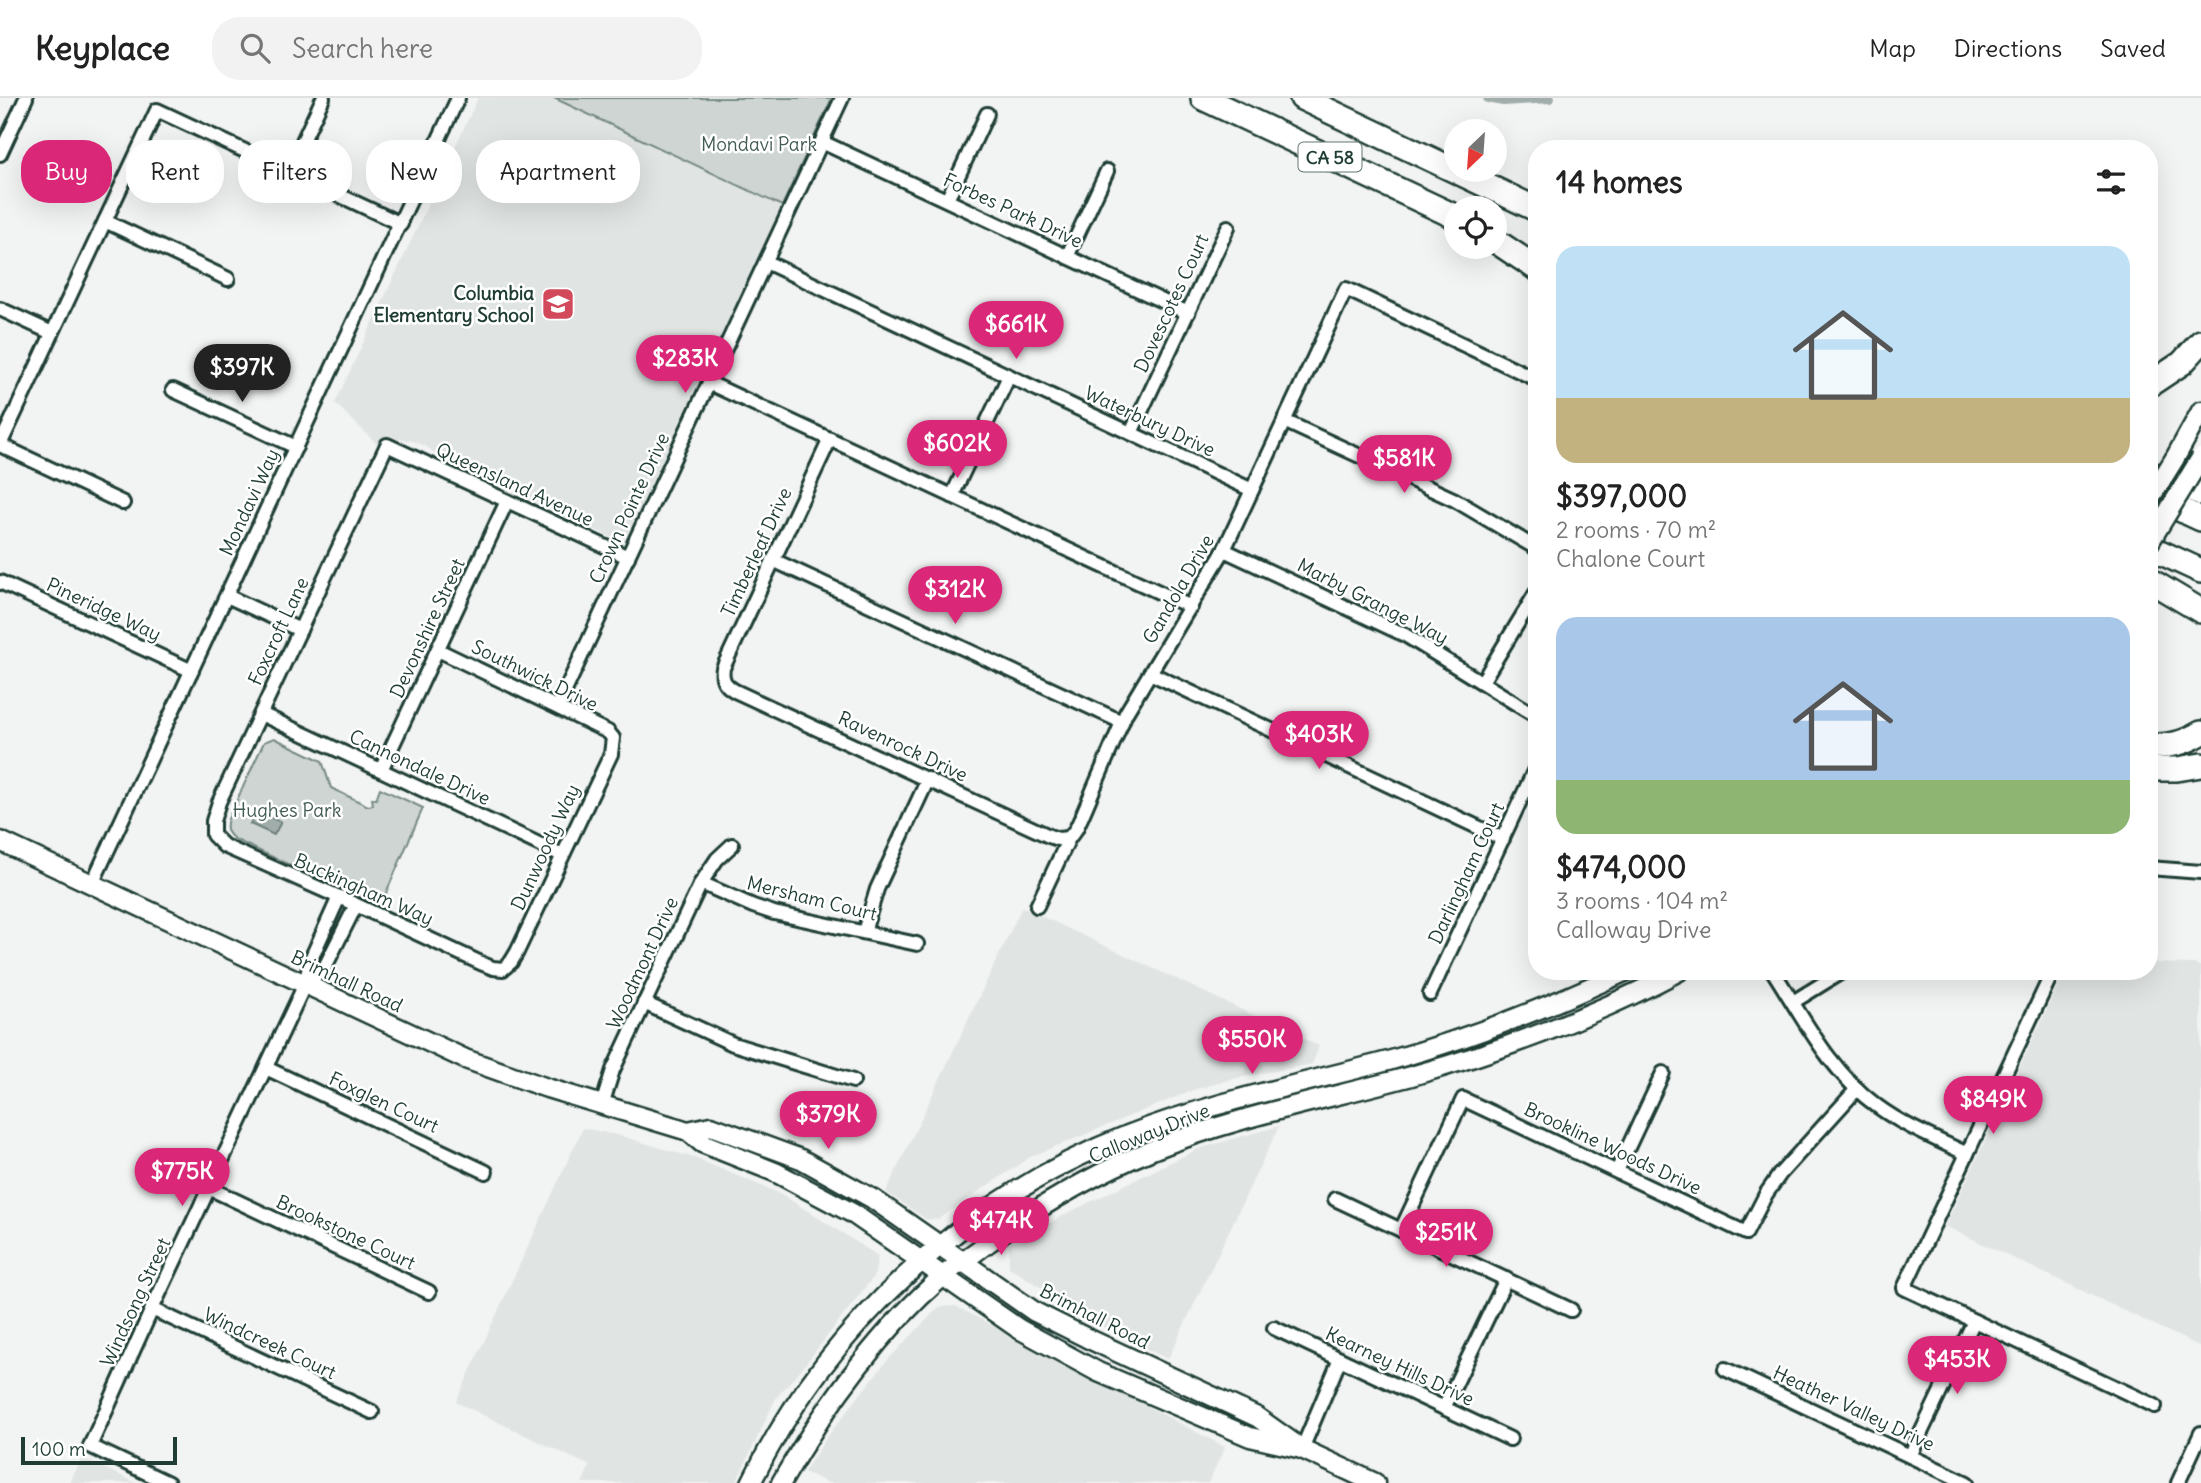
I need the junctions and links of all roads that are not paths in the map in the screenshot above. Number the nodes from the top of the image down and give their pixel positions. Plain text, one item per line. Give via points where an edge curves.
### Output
1 (26, 98) edge
2 (323, 98) edge
3 (458, 98) edge
4 (842, 98) edge
5 (1203, 98) edge
6 (1302, 98) edge
7 (987, 114) dead end
8 (303, 140) edge
9 (822, 142) junction
10 (238, 147) edge
11 (0, 154) edge
12 (1444, 165) edge
13 (1107, 171) dead end
14 (1480, 182) joint
15 (1528, 199) edge
16 (947, 200) junction
17 (352, 201) edge
18 (1528, 205) edge
19 (1444, 211) edge
20 (105, 222) junction
21 (401, 224) junction
22 (1228, 227) dead end
23 (1507, 243) edge
24 (1507, 247) edge
25 (1528, 252) edge
26 (1067, 257) junction
27 (766, 262) junction
28 (1528, 262) edge
29 (228, 279) dead end
30 (0, 309) edge
31 (1188, 313) junction
32 (52, 334) junction
33 (2201, 342) edge
34 (1528, 375) edge
35 (1009, 376) junction
36 (2158, 380) edge
37 (709, 383) junction
38 (173, 390) dead end
39 (2201, 411) edge
40 (1284, 421) junction
41 (1131, 433) junction
42 (830, 439) junction
43 (0, 445) edge
44 (387, 445) joint
45 (296, 447) junction
46 (2201, 458) edge
47 (2158, 476) edge
48 (2158, 484) edge
49 (1252, 490) junction
50 (2201, 493) edge
51 (953, 496) junction
52 (507, 501) junction
53 (2158, 501) edge
54 (123, 503) dead end
55 (2201, 519) edge
56 (2158, 530) edge
57 (1528, 543) edge
58 (1224, 550) junction
59 (2158, 550) edge
60 (628, 558) junction
61 (774, 560) junction
62 (2201, 571) edge
63 (0, 582) edge
64 (2158, 585) edge
65 (227, 596) junction
66 (1528, 606) edge
67 (1191, 607) junction
68 (2201, 611) edge
69 (300, 630) junction
70 (438, 650) junction
71 (192, 671) junction
72 (1150, 673) junction
73 (723, 681) joint
74 (1482, 682) junction
75 (558, 706) junction
76 (1528, 711) edge
77 (261, 714) junction
78 (1122, 722) junction
79 (2201, 733) edge
80 (613, 738) joint
81 (2158, 746) edge
82 (2201, 765) edge
83 (2158, 769) edge
84 (381, 770) junction
85 (928, 779) junction
86 (1528, 784) edge
87 (213, 835) joint
88 (1069, 838) junction
89 (1503, 839) junction
90 (0, 841) edge
91 (732, 845) dead end
92 (562, 855) junction
93 (2158, 869) edge
94 (2201, 872) edge
95 (701, 883) junction
96 (92, 884) junction
97 (339, 897) junction
98 (356, 905) junction
99 (1037, 906) dead end
100 (864, 932) junction
101 (917, 944) dead end
102 (503, 969) joint
103 (1607, 980) edge
104 (1661, 980) edge
105 (1779, 980) edge
106 (1828, 980) edge
107 (2049, 980) edge
108 (305, 984) junction
109 (1430, 994) dead end
110 (1793, 1002) junction
111 (644, 1003) junction
112 (266, 1068) junction
113 (1663, 1073) dead end
114 (853, 1081) dead end
115 (1297, 1084) junction
116 (1857, 1089) junction
117 (602, 1105) junction
118 (1221, 1105) junction
119 (1222, 1126) junction
120 (688, 1131) junction
121 (1966, 1154) junction
122 (1122, 1163) junction
123 (1617, 1171) junction
124 (486, 1172) dead end
125 (209, 1188) junction
126 (1335, 1199) dead end
127 (1401, 1230) junction
128 (940, 1246) junction
129 (921, 1261) junction
130 (963, 1261) junction
131 (942, 1276) junction
132 (1506, 1279) junction
133 (429, 1292) dead end
134 (152, 1309) junction
135 (1571, 1310) dead end
136 (1974, 1321) junction
137 (1274, 1328) dead end
138 (1340, 1359) junction
139 (1093, 1369) junction
140 (1725, 1369) dead end
141 (1208, 1394) junction
142 (802, 1398) junction
143 (2154, 1406) dead end
144 (1444, 1408) junction
145 (372, 1412) dead end
146 (2201, 1433) edge
147 (1510, 1439) dead end
148 (1302, 1449) junction
149 (1910, 1456) junction
150 (168, 1483) edge
151 (751, 1483) edge
152 (770, 1483) edge
153 (781, 1483) edge
154 (1375, 1483) edge
155 (1967, 1483) edge
156 (2178, 1483) edge

1 - 11 street
2 - 8 street
3 - 21 street, Mondavi Way
4 - 9 street, Crown Pointe Drive
5 - 19 highway, CA 58
6 - 12 highway, CA 58
7 - 16 street
9 - 16 street, Forbes Park Drive
9 - 27 street, Crown Pointe Drive
10 - 20 street via 157,110
13 - 26 street
14 - 15 highway
14 - 18 highway, CA 58
16 - 26 street, Forbes Park Drive
17 - 21 street
20 - 29 street
20 - 32 street
21 - 45 street, Mondavi Way
22 - 31 street, Dovescotes Court
23 - 25 highway
24 - 28 highway
26 - 31 street, Forbes Park Drive
27 - 35 street, Waterbury Drive
27 - 37 street, Crown Pointe Drive
30 - 32 street
31 - 41 street, Dovescotes Court
32 - 43 street
33 - 36 highway
34 - 40 street, Gandola Drive via 1346,289
35 - 41 street, Waterbury Drive
35 - 51 street
37 - 42 street
37 - 60 street, Crown Pointe Drive
38 - 45 street
39 - 48 main road, bridge
40 - 49 street, Gandola Drive
40 - 57 street via 1455,500
41 - 49 street, Waterbury Drive
42 - 51 street
42 - 61 street, Timberleaf Drive
43 - 54 street
44 - 52 street, Queensland Avenue
44 - 69 street, Foxcroft Lane
45 - 65 street, Mondavi Way
46 - 56 main road, bridge
47 - 50 highway
49 - 58 street, Gandola Drive
51 - 67 street
52 - 60 street, Queensland Avenue
52 - 70 street, Devonshire Street
53 - 55 highway
58 - 67 street, Gandola Drive
58 - 74 street, Marby Grange Way via 1405,635
59 - 62 highway
60 - 75 street, Crown Pointe Drive
61 - 73 street, Timberleaf Drive via 723,668
61 - 78 street
63 - 71 street, Pineridge Way
64 - 68 highway
65 - 69 street
65 - 71 street, Mondavi Way
66 - 74 street
67 - 72 street, Gandola Drive
69 - 77 street, Foxcroft Lane
70 - 75 street, Southwick Drive
70 - 84 street, Devonshire Street
71 - 96 street, Mondavi Way
72 - 78 street, Gandola Drive
72 - 89 street
73 - 85 street, Ravenrock Drive via 735,691
74 - 76 street, Marby Grange Way
75 - 80 street, Southwick Drive
77 - 84 street, Cannondale Drive
77 - 87 street, Foxcroft Lane via 219,802
78 - 88 street, Gandola Drive
79 - 81 highway via 2174,745
80 - 92 street, Dunwoody Way via 611,754
82 - 83 highway
84 - 92 street, Cannondale Drive
85 - 88 street, Ravenrock Drive via 1049,836
85 - 100 street via 877,889
86 - 89 street, Darlingham Court
87 - 97 street, Buckingham Way via 238,854
88 - 99 street, Gandola Drive
89 - 109 street, Darlingham Court
90 - 96 main road, Brimhall Road
91 - 95 street, Woodmont Drive
92 - 102 street, Dunwoody Way via 512,962
93 - 94 street
95 - 100 street, Mersham Court via 774,913
95 - 111 street, Woodmont Drive
96 - 108 main road, Brimhall Road
97 - 98 street, Buckingham Way
97 - 108 street, Windsong Street via 311,959
98 - 102 street, Buckingham Way
98 - 108 street, Windsong Street via 325,967
100 - 101 street, Mersham Court
103 - 115 main road, Calloway Drive via 1475,1034
104 - 119 main road, Calloway Drive via 1594,1013 1500,1049
105 - 110 street
106 - 110 street
107 - 121 street
108 - 112 street, Windsong Street
108 - 117 main road, Brimhall Road via 465,1059
110 - 116 street via 1835,1066
111 - 114 street via 733,1044
111 - 117 street, Woodmont Drive
112 - 124 street, Foxglen Court
112 - 125 street, Windsong Street
113 - 123 street
115 - 118 main road, Calloway Drive
115 - 119 main road via 1282,1101 1238,1113
116 - 121 street via 1896,1119
116 - 123 street, Brookline Woods Drive via 1780,1174 1746,1233
117 - 120 main road, Brimhall Road
118 - 122 main road via 1206,1120 1134,1147
118 - 128 main road, Calloway Drive via 1157,1124 1080,1156 1010,1195
119 - 122 main road, Calloway Drive
120 - 128 main road, Brimhall Road via 711,1126 801,1159 873,1199
120 - 129 main road, Brimhall Road via 702,1143 828,1199
121 - 136 street via 1903,1287
122 - 130 main road, Calloway Drive via 1062,1194
123 - 127 street, Brookline Woods Drive via 1463,1099
125 - 133 street, Brookstone Court
125 - 134 street, Windsong Street
126 - 127 street
127 - 132 street
128 - 129 main road, Calloway Drive
128 - 130 main road, Brimhall Road
129 - 131 main road, Brimhall Road
129 - 142 main road, Calloway Drive via 851,1333
130 - 131 main road, Calloway Drive
130 - 141 main road, Brimhall Road via 1035,1312
131 - 139 main road, Brimhall Road via 1019,1329
131 - 153 main road, Calloway Drive via 875,1346 829,1405
132 - 135 street
132 - 144 street
134 - 145 street, Windcreek Court
134 - 150 street, Windsong Street via 90,1446
136 - 143 street
136 - 149 street
137 - 138 street, Kearney Hills Drive
138 - 144 street, Kearney Hills Drive
138 - 148 street
139 - 141 main road via 1112,1366 1162,1389
139 - 148 main road, Brimhall Road via 1250,1437
140 - 149 street, Heather Valley Drive
141 - 148 main road, Brimhall Road via 1256,1417
142 - 151 main road, Calloway Drive
142 - 152 main road via 805,1422
144 - 147 street, Kearney Hills Drive
146 - 156 street
148 - 154 main road, Brimhall Road
149 - 155 street, Heather Valley Drive

